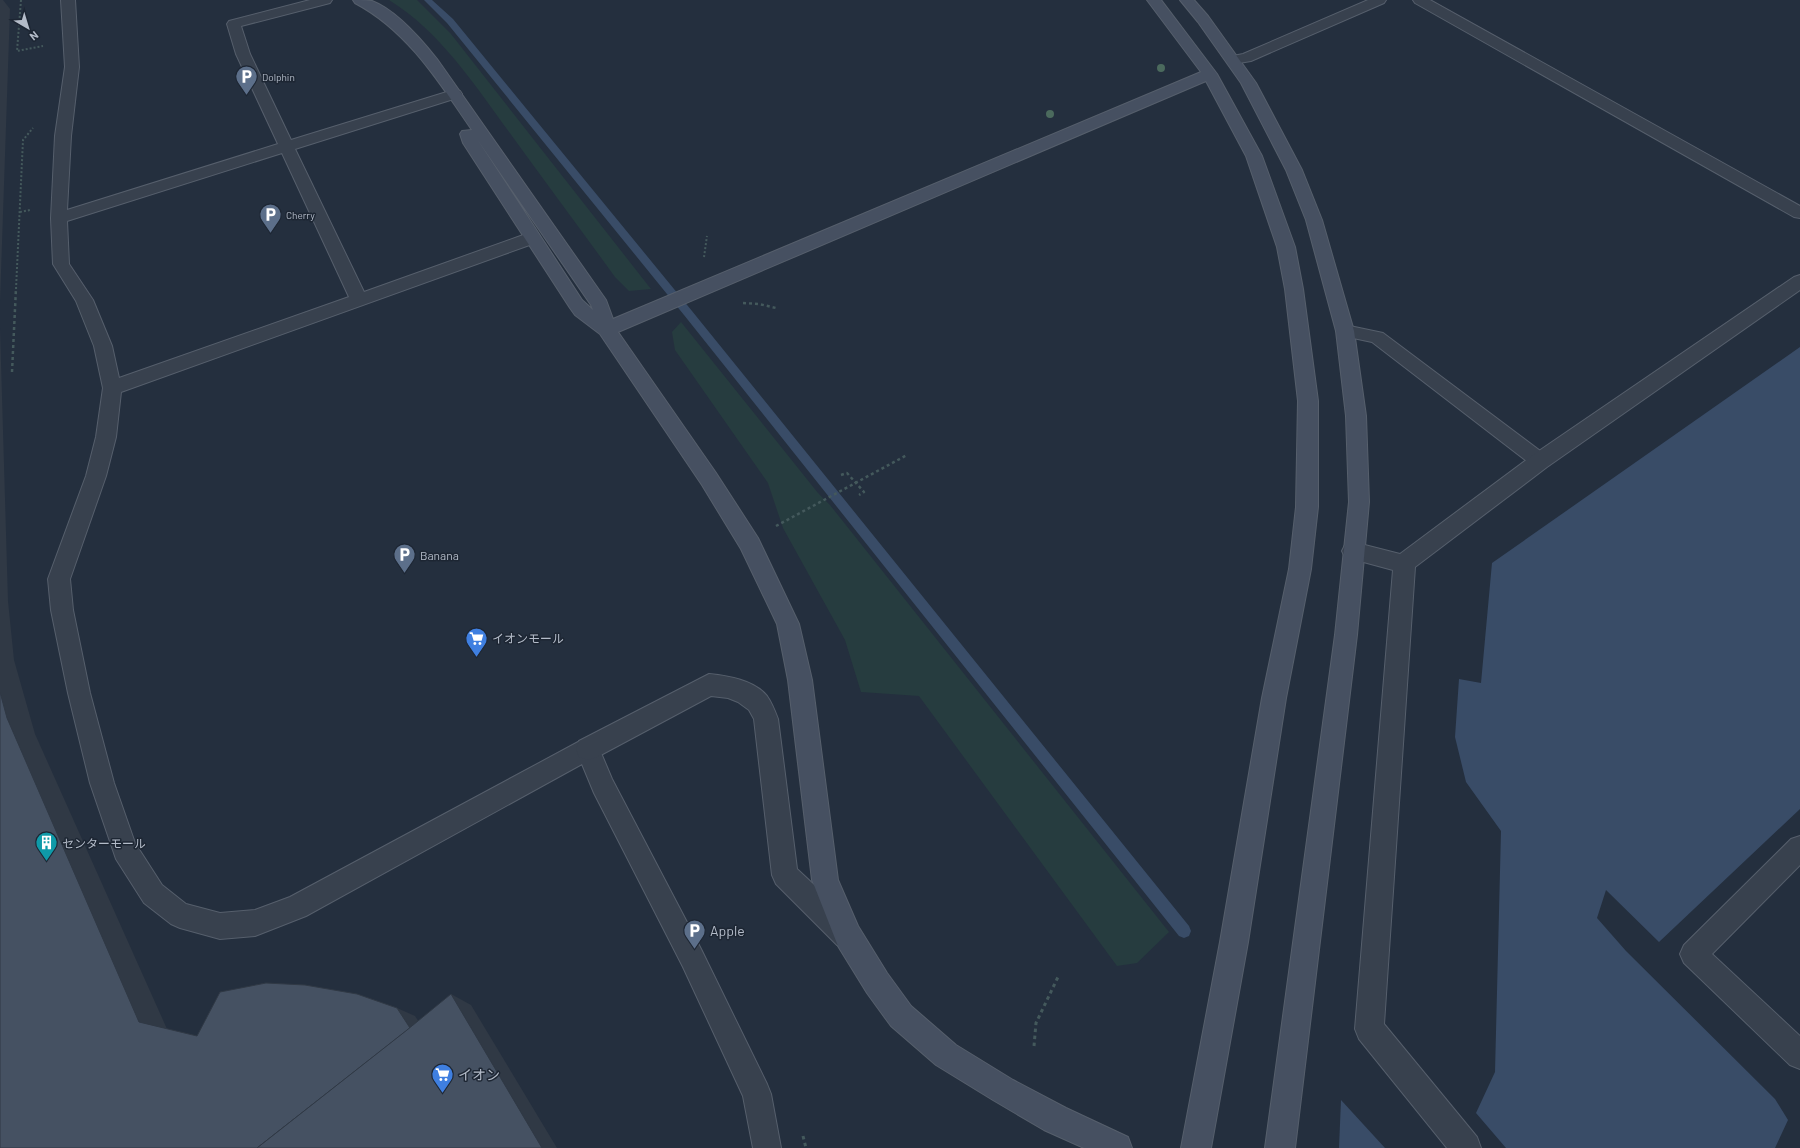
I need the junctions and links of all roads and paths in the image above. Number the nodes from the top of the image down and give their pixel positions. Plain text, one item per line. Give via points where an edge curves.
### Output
1 (21, 0) edge
2 (68, 0) edge
3 (325, 0) edge
4 (360, 0) edge
5 (1154, 0) edge
6 (1187, 0) edge
7 (1379, 0) edge
8 (1420, 0) edge
9 (46, 46) dead end
10 (1233, 60) junction
11 (1210, 74) junction
12 (455, 94) junction
13 (37, 124) dead end
14 (287, 146) junction
15 (33, 210) dead end
16 (20, 212) junction
17 (1800, 213) edge
18 (59, 218) junction
19 (532, 238) junction
20 (1800, 281) edge
21 (359, 300) junction
22 (607, 330) junction
23 (1345, 331) junction
24 (12, 372) dead end
25 (112, 388) junction
26 (907, 455) dead end
27 (1540, 461) junction
28 (841, 475) dead end
29 (856, 482) junction
30 (859, 495) dead end
31 (770, 529) dead end
32 (1354, 551) junction
33 (1404, 564) junction
34 (588, 749) junction
35 (1800, 848) edge
36 (848, 936) junction
37 (1058, 977) dead end
38 (1034, 1046) dead end
39 (1800, 1056) edge
40 (803, 1136) dead end
41 (766, 1148) edge
42 (806, 1148) edge
43 (1117, 1148) edge
44 (1196, 1148) edge
45 (1280, 1148) edge
46 (1466, 1148) edge

1 - 9 path via 17,51
2 - 18 lane via 72,67 63,136
3 - 14 lane via 268,9 234,24 243,54
4 - 12 street via 385,15 405,32 423,51
5 - 11 street
6 - 10 street
7 - 10 lane via 1246,58
8 - 17 street
10 - 23 street via 1294,170 1314,220
11 - 22 street
11 - 44 street via 1254,156 1286,247 1308,401 1307,507 1300,569 1274,698 1234,942
12 - 14 lane
12 - 19 street via 471,143
12 - 22 street via 600,304
13 - 16 path via 23,140
14 - 18 lane
14 - 21 lane
15 - 16 path
16 - 24 path
18 - 25 lane via 62,264 84,300 103,346
19 - 21 lane
19 - 22 street via 581,311
20 - 27 street
21 - 25 lane
22 - 36 street via 709,479 750,544 788,624 800,680 825,880
23 - 27 lane via 1377,337
23 - 32 street via 1356,416 1359,502
25 - 34 lane via 106,436 96,476 58,579 79,693 102,784 125,850 153,894 180,915 220,926 255,924 297,907
26 - 29 path
27 - 33 street
28 - 29 path via 847,473
29 - 30 path via 864,492
29 - 31 path
32 - 33 street
32 - 45 street via 1346,634
33 - 46 street via 1369,1029
34 - 36 street via 709,685 727,686 757,702 766,719 785,875
34 - 41 lane via 602,785 692,958 757,1094
35 - 39 lane via 1693,954
36 - 43 street via 877,984 901,1016 946,1054 1055,1119
37 - 38 path via 1036,1023
40 - 42 path

